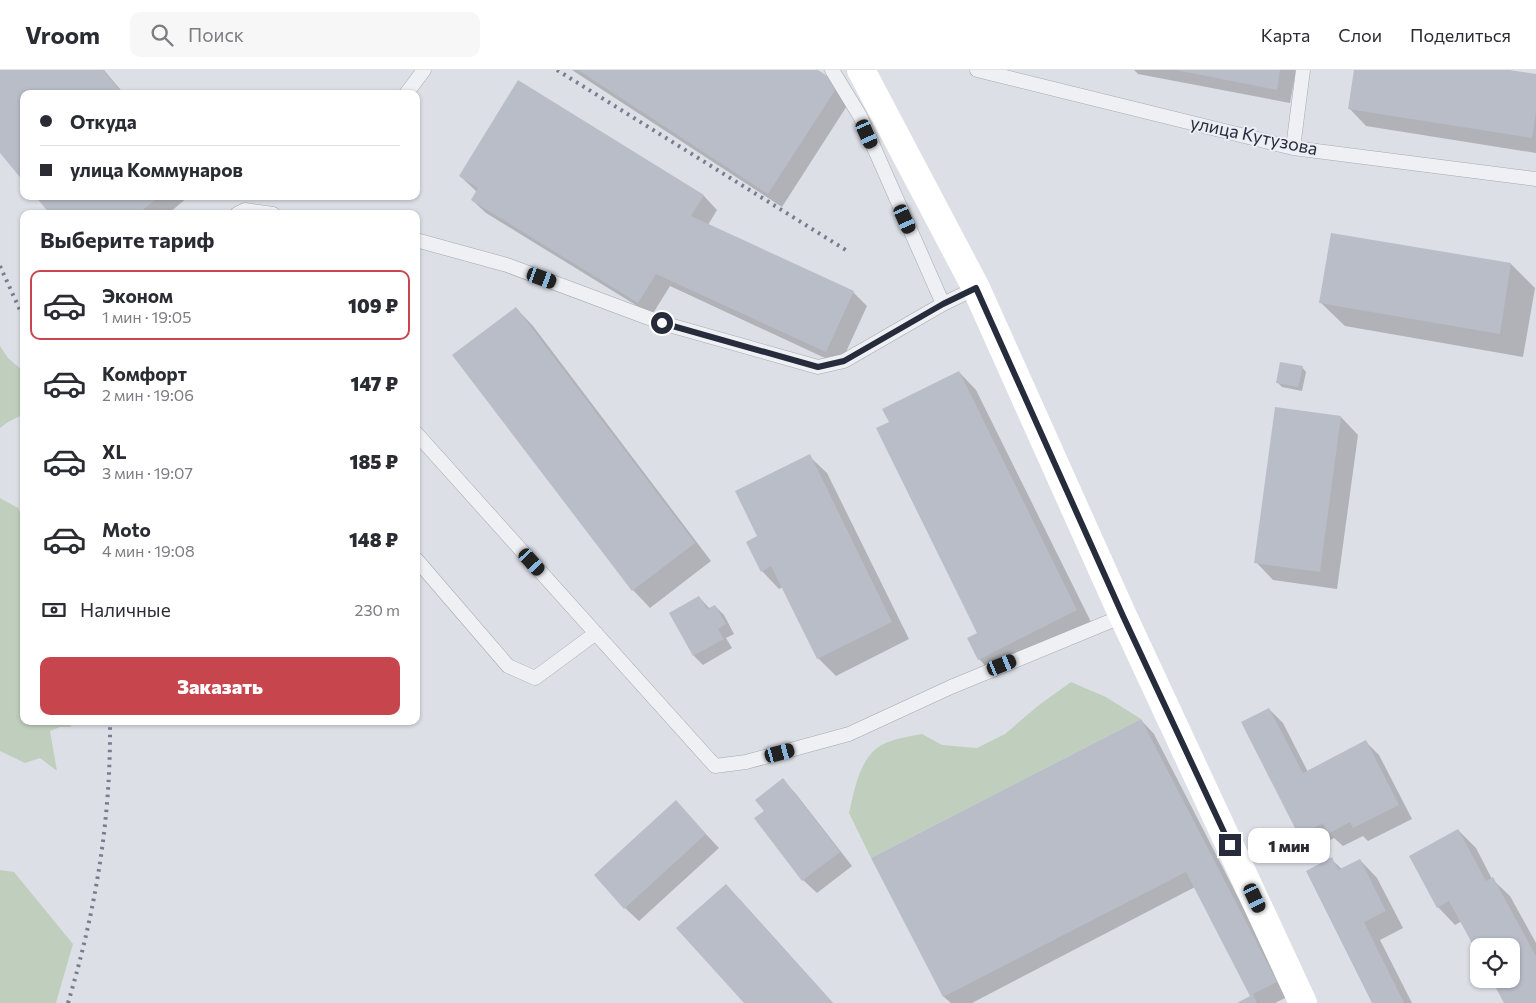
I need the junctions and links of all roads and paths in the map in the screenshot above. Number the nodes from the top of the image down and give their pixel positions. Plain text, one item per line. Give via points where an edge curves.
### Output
1 (424, 70) edge
2 (832, 70) edge
3 (861, 70) edge
4 (977, 70) edge
5 (1303, 70) edge
6 (409, 90) edge
7 (1293, 148) junction
8 (1536, 179) edge
9 (420, 241) edge
10 (976, 288) junction
11 (943, 304) junction
12 (420, 437) edge
13 (420, 564) edge
14 (1123, 616) junction
15 (596, 633) junction
16 (1303, 1003) edge

1 - 6 lane
2 - 11 lane via 860,116
3 - 10 main road
4 - 7 lane, улица Кутузова
5 - 7 lane
7 - 8 lane, улица Кутузова
9 - 11 lane via 507,266 662,323 818,367 844,361
10 - 11 lane
10 - 14 main road
12 - 15 lane
13 - 15 lane via 508,666 535,678
14 - 15 lane via 951,686 849,734 746,762 715,766
14 - 16 main road

